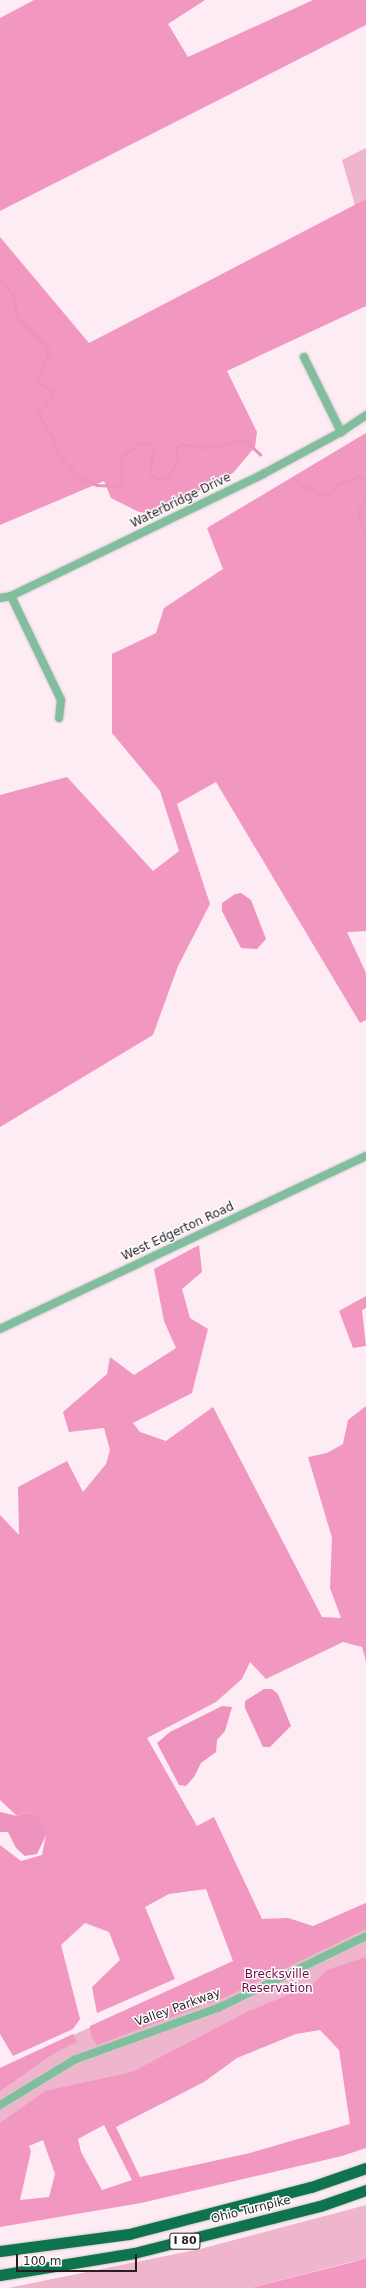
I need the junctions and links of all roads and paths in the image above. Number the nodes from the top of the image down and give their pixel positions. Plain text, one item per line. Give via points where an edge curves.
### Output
1 (304, 357) dead end
2 (366, 415) edge
3 (341, 432) junction
4 (11, 596) junction
5 (0, 598) edge
6 (59, 718) dead end
7 (366, 1156) edge
8 (0, 1330) edge
9 (366, 1936) edge
10 (0, 2105) edge
11 (366, 2168) edge
12 (366, 2190) edge
13 (0, 2251) edge
14 (0, 2275) edge

1 - 3 street
2 - 3 street, Waterbridge Drive
3 - 4 street, Waterbridge Drive via 256,478
4 - 5 street, Waterbridge Drive
4 - 6 street via 61,700
7 - 8 street, West Edgerton Road
9 - 10 street, Valley Parkway via 218,2008 74,2060
11 - 13 highway, Ohio Turnpike / I 80 via 311,2187 129,2234
12 - 14 highway, Ohio Turnpike / I 80 via 320,2206 134,2254

